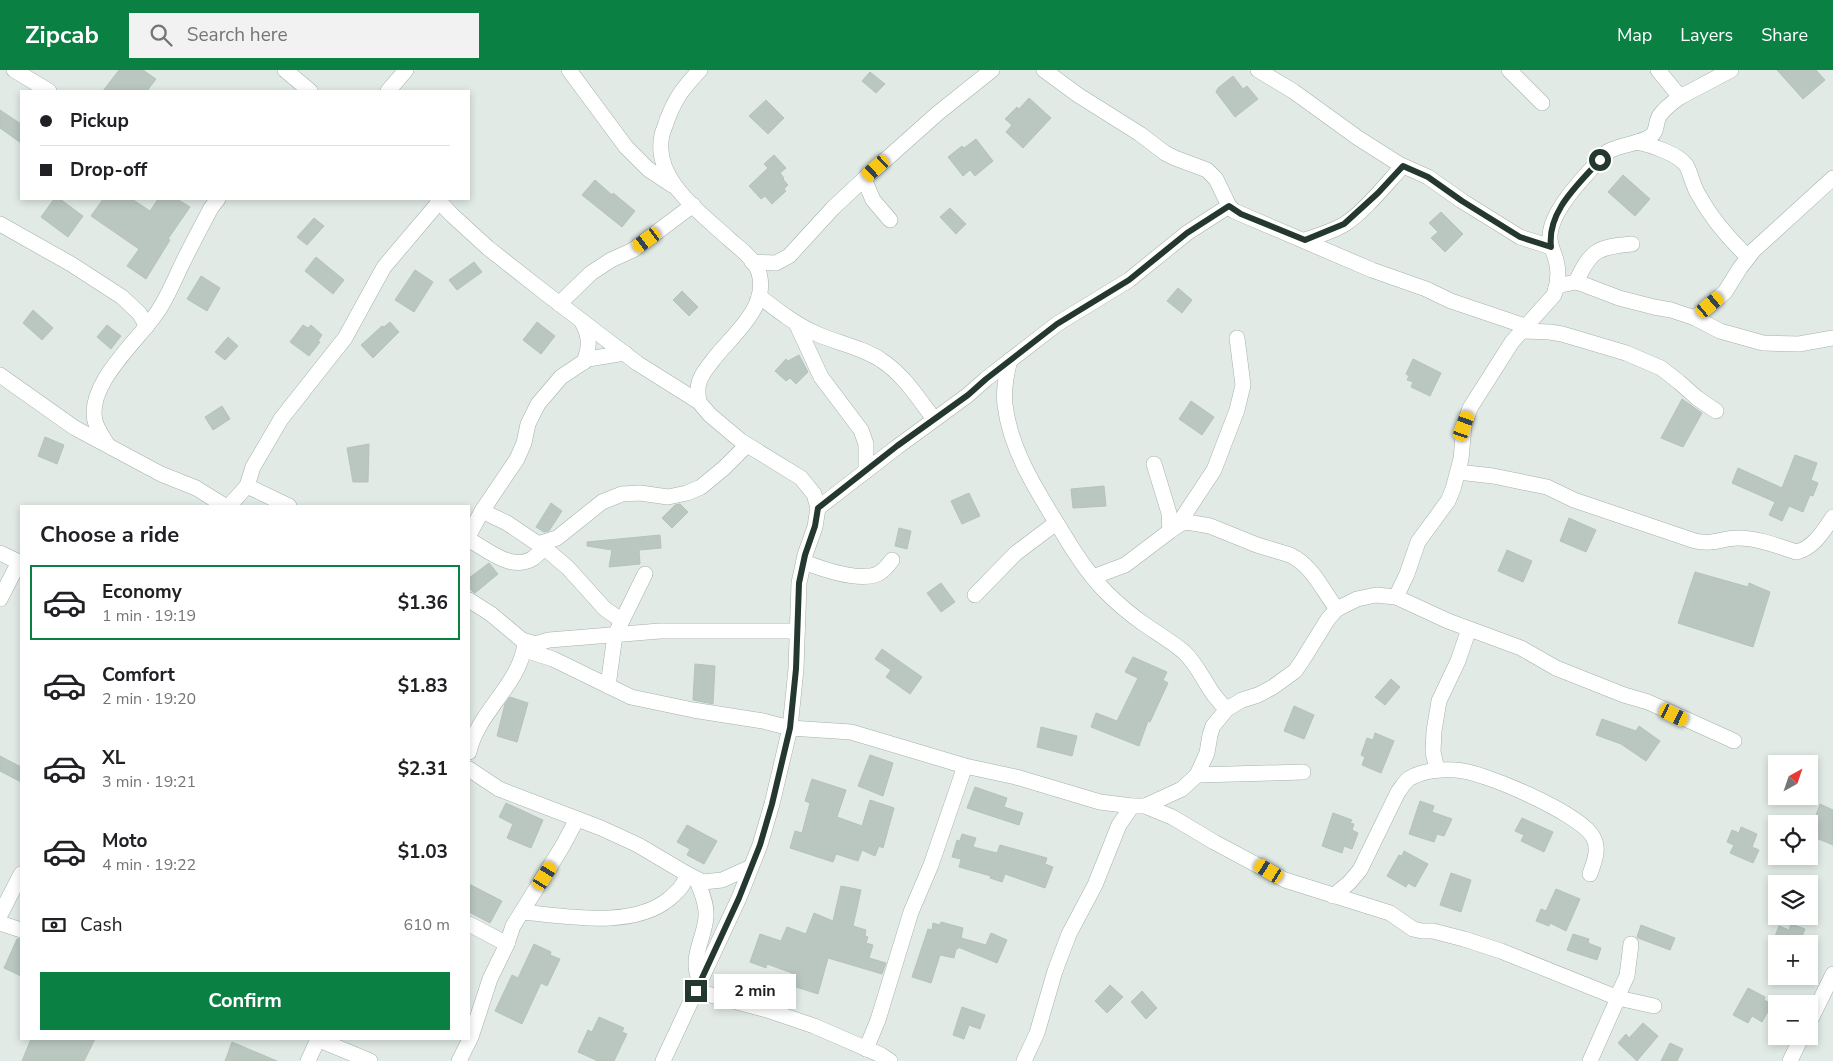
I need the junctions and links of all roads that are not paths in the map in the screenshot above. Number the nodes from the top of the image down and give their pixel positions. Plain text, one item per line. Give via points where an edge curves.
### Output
1 (14, 70) edge
2 (285, 70) edge
3 (406, 70) edge
4 (569, 70) edge
5 (700, 70) edge
6 (992, 70) edge
7 (1044, 70) edge
8 (1258, 70) edge
9 (1509, 70) edge
10 (1658, 70) edge
11 (1731, 70) edge
12 (46, 90) edge
13 (305, 90) edge
14 (389, 90) edge
15 (1680, 97) junction
16 (1542, 102) dead end
17 (1638, 142) junction
18 (1403, 166) junction
19 (1833, 178) edge
20 (864, 179) junction
21 (681, 191) junction
22 (438, 200) edge
23 (210, 202) edge
24 (694, 205) junction
25 (1229, 206) junction
26 (890, 220) dead end
27 (0, 224) edge
28 (1305, 240) junction
29 (1632, 244) dead end
30 (1551, 247) junction
31 (1748, 257) junction
32 (752, 262) junction
33 (1576, 282) junction
34 (1556, 288) junction
35 (759, 296) junction
36 (559, 304) junction
37 (1695, 318) junction
38 (581, 320) junction
39 (796, 323) junction
40 (147, 326) junction
41 (1523, 328) junction
42 (1237, 338) dead end
43 (1833, 338) edge
44 (625, 353) junction
45 (1010, 360) junction
46 (584, 362) junction
47 (0, 375) edge
48 (698, 402) junction
49 (1716, 411) dead end
50 (934, 419) junction
51 (108, 444) junction
52 (747, 444) junction
53 (1154, 464) dead end
54 (866, 471) junction
55 (1458, 472) junction
56 (246, 486) junction
57 (222, 505) edge
58 (230, 505) edge
59 (287, 505) edge
60 (818, 508) junction
61 (482, 511) junction
62 (1833, 517) edge
63 (1056, 523) junction
64 (1173, 529) junction
65 (470, 533) edge
66 (470, 541) edge
67 (541, 547) junction
68 (0, 553) edge
69 (892, 560) dead end
70 (804, 562) junction
71 (20, 563) edge
72 (645, 574) dead end
73 (1093, 577) junction
74 (975, 596) dead end
75 (1396, 597) junction
76 (0, 598) edge
77 (470, 601) edge
78 (1337, 609) junction
79 (622, 620) junction
80 (1469, 629) junction
81 (797, 631) junction
82 (615, 635) junction
83 (524, 647) junction
84 (608, 686) junction
85 (1227, 709) junction
86 (790, 728) junction
87 (1734, 741) dead end
88 (470, 749) edge
89 (965, 766) junction
90 (470, 770) edge
91 (1437, 770) junction
92 (1303, 772) dead end
93 (1197, 775) junction
94 (1138, 806) junction
95 (577, 819) junction
96 (751, 867) junction
97 (1590, 874) dead end
98 (20, 876) edge
99 (691, 876) junction
100 (1332, 896) junction
101 (522, 912) junction
102 (0, 915) edge
103 (0, 923) edge
104 (470, 925) edge
105 (20, 930) edge
106 (507, 944) junction
107 (1632, 944) dead end
108 (1833, 974) edge
109 (698, 986) junction
110 (1618, 998) junction
111 (1818, 1005) edge
112 (1654, 1006) dead end
113 (317, 1040) edge
114 (319, 1040) edge
115 (470, 1040) edge
116 (470, 1040) edge
117 (1798, 1045) edge
118 (866, 1049) junction
119 (308, 1061) edge
120 (370, 1061) edge
121 (459, 1061) edge
122 (663, 1061) edge
123 (890, 1061) edge
124 (1024, 1061) edge
125 (1590, 1061) edge
126 (1790, 1061) edge

1 - 12 street
2 - 13 street
3 - 14 street
4 - 21 street via 626,147 648,169
5 - 21 street via 681,90 662,135 661,152 667,174
6 - 20 street
7 - 25 street via 1165,153 1206,170 1216,178
8 - 18 street
9 - 16 street
10 - 15 street
11 - 15 street
15 - 17 street via 1658,116 1652,135
17 - 30 street via 1607,152 1571,194 1553,220
17 - 31 street via 1649,144 1686,165 1706,208
18 - 28 street via 1344,224
18 - 30 street via 1428,177 1520,237
19 - 31 street
20 - 26 street via 873,200
20 - 32 street via 789,256 776,262
21 - 24 street
22 - 36 street via 488,248
22 - 56 street via 384,267 345,338 281,419 253,466
23 - 40 street via 168,295
24 - 32 street
24 - 36 street via 633,250 591,273
25 - 28 street
25 - 45 street via 1187,233 1129,280 1057,324
27 - 40 street via 122,297
28 - 41 street via 1372,270
29 - 33 street via 1611,245 1596,251
30 - 34 street via 1557,267
31 - 37 street via 1725,292
32 - 35 street via 758,271
33 - 34 street
33 - 37 street via 1619,298
34 - 41 street via 1551,299
35 - 39 street
35 - 48 street via 756,307 702,376
36 - 38 street
37 - 43 street via 1720,331 1763,344 1799,344
38 - 44 street
38 - 46 street via 589,336
39 - 50 street via 880,359 909,385
39 - 54 street via 821,377 860,430 866,444
40 - 51 street via 110,371 98,394 95,421
41 - 49 street via 1556,333 1626,353 1668,372
41 - 55 street via 1470,408 1464,426
42 - 64 street via 1243,385 1237,410 1214,470
44 - 46 street
44 - 48 street
45 - 50 street
45 - 63 street via 1005,381 1010,428 1017,451
46 - 61 street via 561,377 538,404 517,459
47 - 51 street via 75,428
48 - 52 street
50 - 54 street
51 - 57 street via 161,474 196,488
52 - 60 street via 801,478 814,494
52 - 67 street via 701,487 668,497 622,494 602,502
53 - 64 street
54 - 60 street
55 - 62 street via 1547,487 1574,500 1708,544 1737,538 1803,551 1811,546
55 - 75 street via 1448,501 1418,542
56 - 58 street
56 - 59 street
60 - 70 street
61 - 65 street
61 - 67 street via 507,523
63 - 73 street
63 - 74 street via 1016,553
64 - 73 street via 1125,564
64 - 78 street via 1188,522 1197,522 1295,557 1308,567
66 - 67 street via 514,562 531,559
67 - 79 street via 568,568 605,609
68 - 71 street
69 - 70 street via 882,572 864,577
70 - 81 street via 799,583
71 - 76 street
72 - 79 street
73 - 85 street via 1124,608 1184,652
75 - 78 street via 1376,595 1348,602
75 - 80 street
77 - 83 street via 519,638
78 - 85 street via 1295,670 1273,686
79 - 82 street
80 - 87 street via 1522,648 1556,668 1648,702
80 - 91 street via 1439,701 1433,752
81 - 82 street via 691,630
81 - 86 street
82 - 83 street via 549,640
82 - 84 street
83 - 84 street
83 - 88 street via 506,687 475,732
84 - 86 street via 631,697
85 - 93 street via 1214,726
86 - 89 street via 851,732
86 - 96 street via 772,804
89 - 94 street via 1016,777 1100,802
89 - 118 street via 911,912
90 - 95 street via 499,789
91 - 97 street via 1457,770 1490,778 1568,814 1594,837 1597,848
91 - 100 street via 1410,778 1405,783 1360,870
92 - 93 street
93 - 94 street via 1182,789
94 - 100 street via 1172,817 1285,880
94 - 124 street via 1120,825 1096,885 1069,934 1037,1033
95 - 99 street via 638,845
95 - 101 street
96 - 99 street via 722,880 703,882
96 - 109 street
98 - 102 street
99 - 101 street via 665,902 646,912 598,918
99 - 109 street via 704,900 706,916 696,959
100 - 110 street via 1390,913 1413,929 1433,931 1501,951
101 - 106 street
103 - 105 street
104 - 106 street
106 - 116 street via 490,979
107 - 110 street via 1627,976
108 - 111 street
109 - 118 street via 814,1026
109 - 122 street
110 - 112 street
110 - 125 street
113 - 119 street
114 - 120 street
115 - 121 street
117 - 126 street
118 - 123 street

